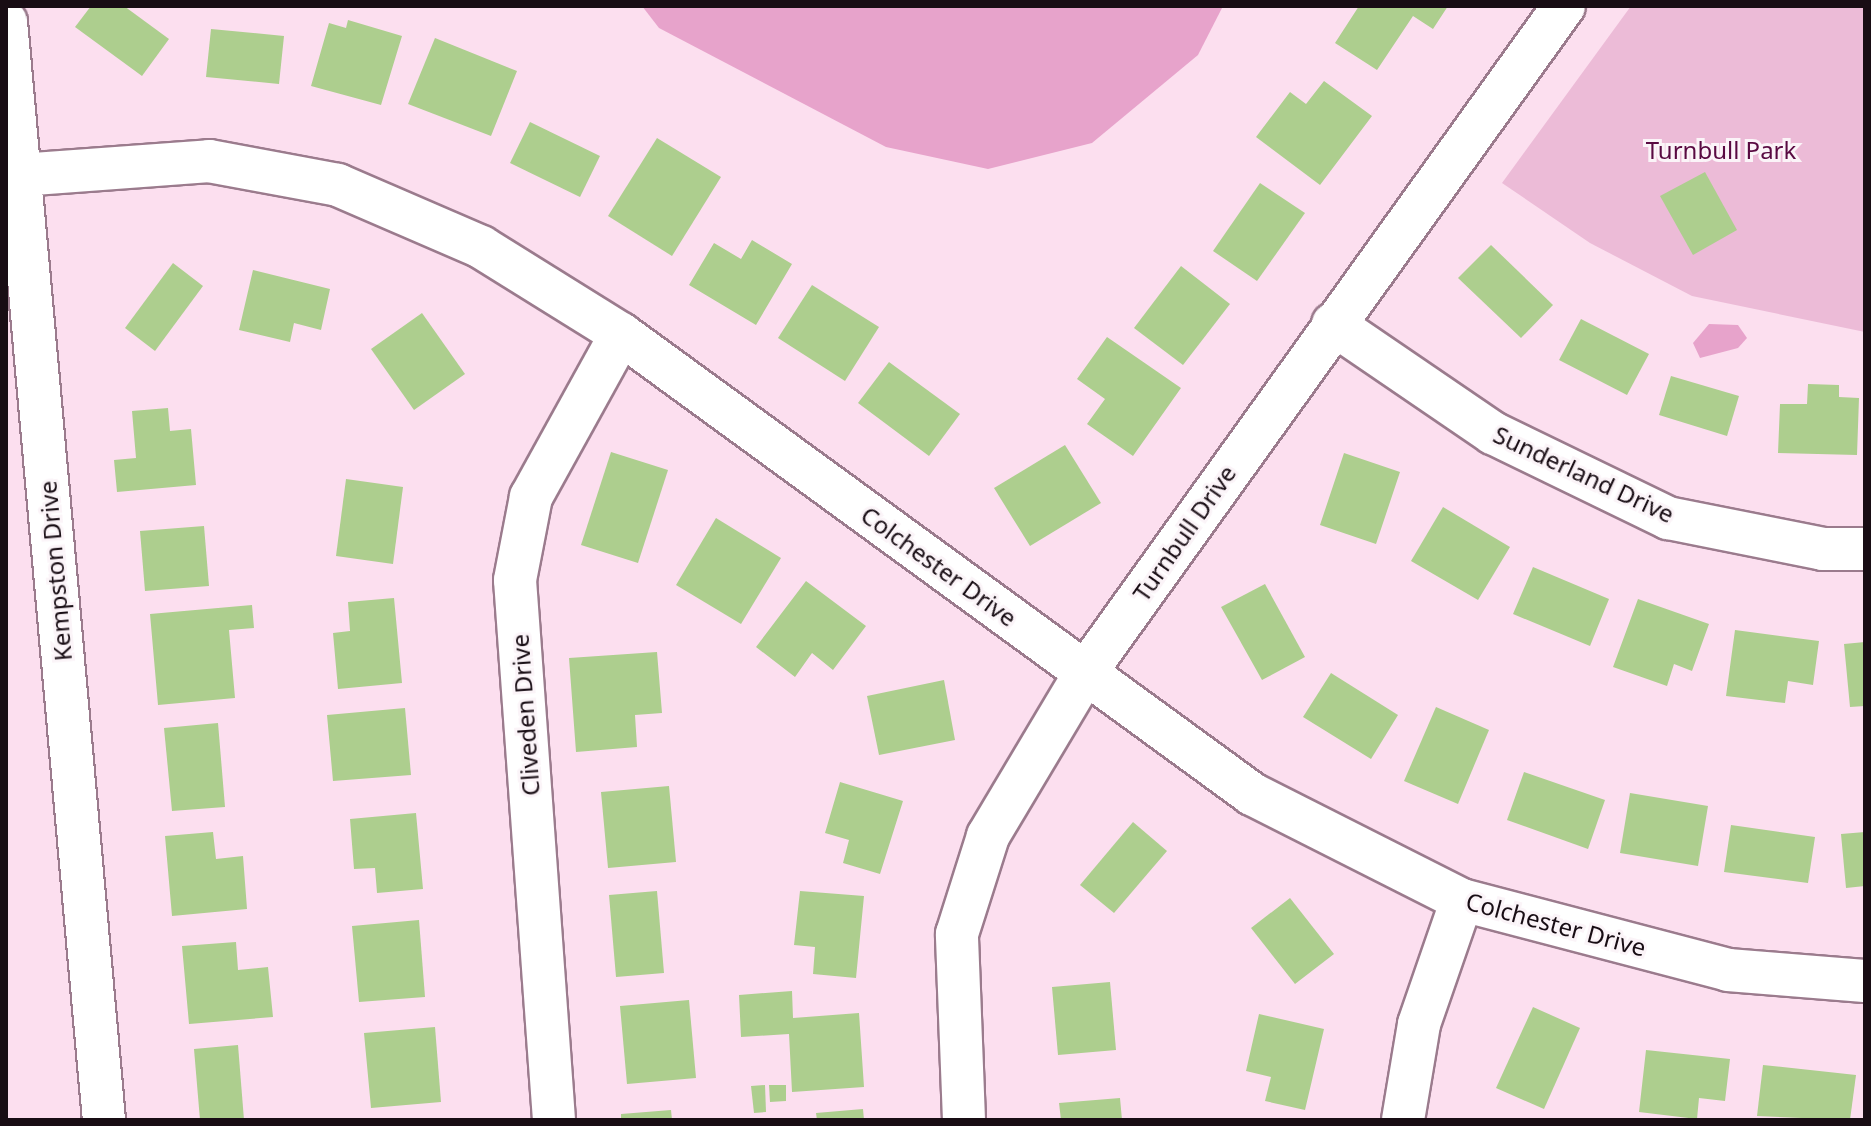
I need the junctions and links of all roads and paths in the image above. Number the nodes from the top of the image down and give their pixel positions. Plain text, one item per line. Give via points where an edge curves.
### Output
1 (1564, 6) edge
2 (6, 22) edge
3 (20, 175) junction
4 (1333, 324) junction
5 (621, 334) junction
6 (1865, 549) edge
7 (1085, 673) junction
8 (1462, 900) junction
9 (1865, 981) edge
10 (104, 1120) edge
11 (554, 1120) edge
12 (964, 1120) edge
13 (1403, 1120) edge

1 - 4 street, Turnbull Drive
2 - 3 street, Kempston Drive
3 - 5 street, Colchester Drive via 209,161 338,185 481,247
3 - 10 street, Kempston Drive
4 - 6 street, Sunderland Drive via 1493,433 1668,518 1823,549
4 - 7 street, Turnbull Drive
5 - 7 street, Colchester Drive
5 - 11 street, Cliveden Drive via 531,497 515,580
7 - 8 street, Colchester Drive via 1252,794
7 - 12 street, Turnbull Drive via 988,836 957,934
8 - 9 street, Colchester Drive via 1728,970
8 - 13 street via 1419,1024

